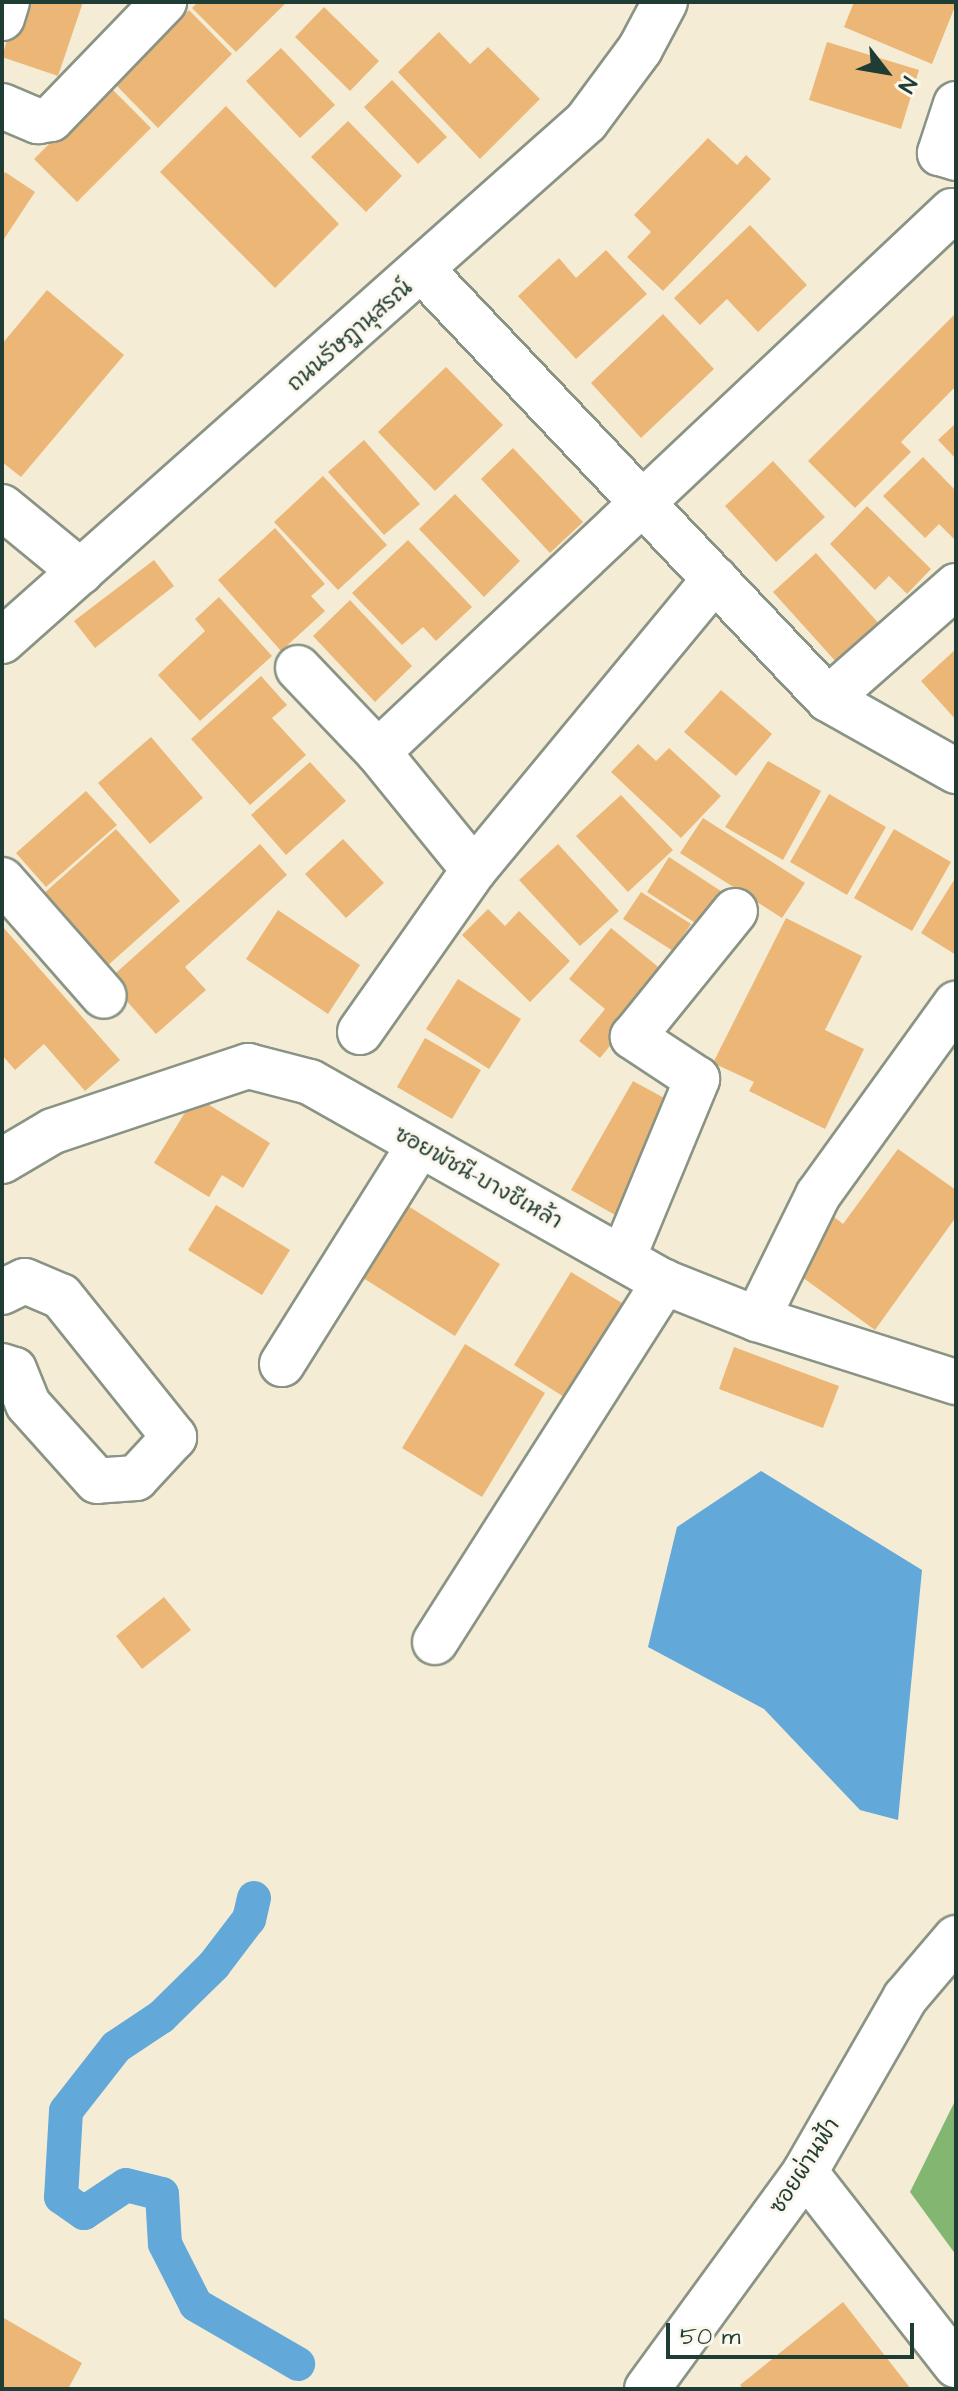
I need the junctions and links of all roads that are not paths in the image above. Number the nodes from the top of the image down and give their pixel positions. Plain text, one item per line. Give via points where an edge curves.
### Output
1 (7, 2) edge
2 (164, 2) edge
3 (665, 2) edge
4 (2, 18) edge
5 (956, 104) edge
6 (2, 106) edge
7 (956, 158) edge
8 (952, 211) dead end
9 (423, 271) junction
10 (642, 506) junction
11 (2, 507) edge
12 (81, 572) junction
13 (715, 579) junction
14 (956, 586) edge
15 (2, 641) edge
16 (298, 668) dead end
17 (828, 699) junction
18 (378, 752) junction
19 (956, 771) edge
20 (474, 870) junction
21 (2, 880) edge
22 (735, 911) dead end
23 (104, 996) dead end
24 (956, 1004) edge
25 (360, 1032) dead end
26 (419, 1146) junction
27 (2, 1161) edge
28 (623, 1258) junction
29 (664, 1282) junction
30 (2, 1292) edge
31 (757, 1319) junction
32 (282, 1364) dead end
33 (2, 1366) edge
34 (956, 1382) edge
35 (435, 1642) dead end
36 (956, 1938) edge
37 (805, 2172) junction
38 (956, 2365) edge
39 (647, 2389) edge

1 - 4 street
2 - 6 street via 51,119 38,121
3 - 9 street, ถนนรัษฎานุสรณ์ via 640,49 586,122
5 - 7 street via 940,153
8 - 10 street
9 - 10 street
9 - 12 street, ถนนรัษฎานุสรณ์
10 - 13 street
10 - 18 street
11 - 12 street
12 - 15 street, ถนนรัษฎานุสรณ์
13 - 17 street
13 - 20 street
14 - 17 street
16 - 18 street
17 - 19 street
18 - 20 street
20 - 25 street
21 - 23 street
22 - 28 street via 633,1037 697,1079
24 - 31 street via 818,1195
26 - 27 street, ซอยพัชนี-บางชีเหล้า via 310,1082 248,1066 53,1131
26 - 28 street, ซอยพัชนี-บางชีเหล้า
26 - 32 street
28 - 29 street, ซอยพัชนี-บางชีเหล้า
29 - 31 street, ซอยพัชนี-บางชีเหล้า
29 - 35 street
30 - 33 street via 25,1281 61,1296 174,1437 136,1478 97,1481 28,1404 14,1370
31 - 34 street, ซอยพัชนี-บางชีเหล้า
36 - 37 street, ซอยผ่านฟ้า via 905,1998
37 - 38 street
37 - 39 street, ซอยผ่านฟ้า

